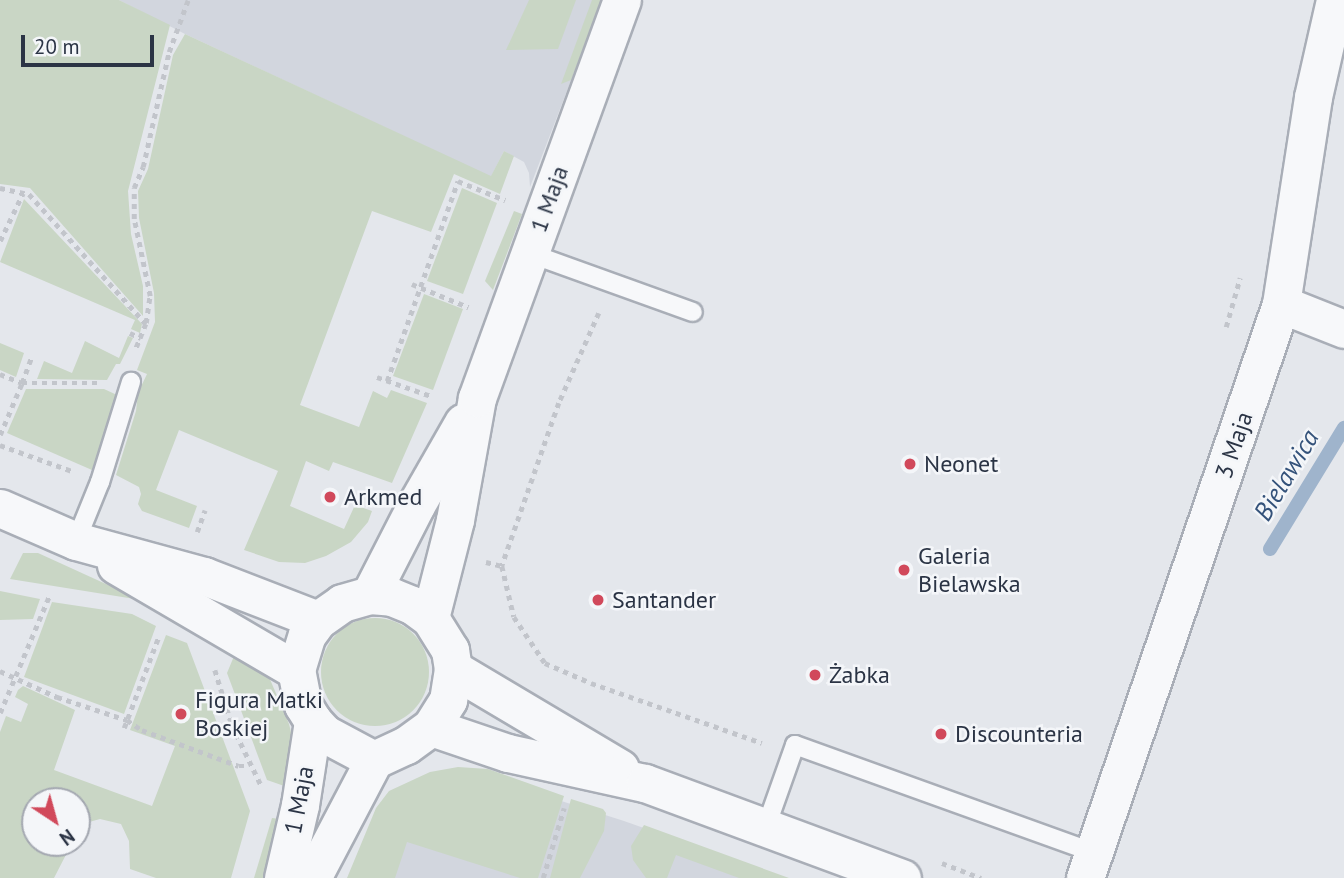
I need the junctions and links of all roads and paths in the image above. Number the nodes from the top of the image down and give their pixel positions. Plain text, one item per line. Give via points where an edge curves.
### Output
1 (188, 0) edge
2 (622, 0) edge
3 (1335, 0) edge
4 (0, 188) edge
5 (23, 193) junction
6 (509, 202) dead end
7 (0, 241) edge
8 (529, 254) junction
9 (612, 283) junction
10 (412, 284) dead end
11 (419, 287) junction
12 (1281, 304) junction
13 (469, 307) dead end
14 (693, 312) dead end
15 (146, 324) junction
16 (1344, 329) edge
17 (130, 333) dead end
18 (141, 338) junction
19 (32, 356) dead end
20 (132, 357) dead end
21 (0, 374) edge
22 (377, 377) dead end
23 (387, 381) junction
24 (131, 382) dead end
25 (22, 383) junction
26 (100, 383) dead end
27 (435, 398) dead end
28 (477, 398) junction
29 (0, 435) edge
30 (0, 508) edge
31 (76, 541) junction
32 (488, 563) dead end
33 (502, 566) junction
34 (50, 594) dead end
35 (370, 595) junction
36 (430, 618) junction
37 (318, 620) junction
38 (160, 635) dead end
39 (212, 659) dead end
40 (453, 669) junction
41 (296, 670) junction
42 (0, 671) edge
43 (15, 677) junction
44 (0, 713) edge
45 (127, 720) junction
46 (313, 721) junction
47 (431, 727) junction
48 (124, 728) dead end
49 (792, 754) junction
50 (374, 760) junction
51 (249, 766) junction
52 (645, 783) junction
53 (268, 795) dead end
54 (565, 803) dead end
55 (766, 827) junction
56 (1089, 865) edge
57 (283, 878) edge
58 (312, 878) edge
59 (543, 878) edge
60 (902, 878) edge

1 - 15 path via 169,52 134,188 134,219 150,296
2 - 8 street, 1 Maja
3 - 12 street, 3 Maja via 1313,97
4 - 5 path
5 - 7 path
5 - 15 path via 29,194
6 - 11 path via 458,181
8 - 9 lane
8 - 28 street, 1 Maja
9 - 14 lane
9 - 33 path via 559,403
10 - 11 path
11 - 13 path
11 - 23 path
12 - 16 street
12 - 56 street, 3 Maja
15 - 18 path
17 - 18 path
18 - 20 path
19 - 25 path
21 - 25 path
22 - 23 path
23 - 27 path
24 - 31 lane
25 - 26 path
25 - 29 path
28 - 35 street, 1 Maja
28 - 36 street, 1 Maja via 455,520
30 - 31 street
31 - 37 street via 214,580
31 - 41 street
32 - 33 path
33 - 49 path via 514,617 545,663
34 - 43 path
35 - 36 street via 393,597
35 - 37 street via 342,603
36 - 40 street via 446,641
37 - 41 street via 307,635
38 - 45 path
39 - 51 path
40 - 47 street via 448,700
40 - 52 street
41 - 46 street via 303,705
42 - 43 path
43 - 44 path
43 - 45 path via 57,697
45 - 48 path
45 - 51 path via 178,743
46 - 50 street via 325,734
46 - 57 street, 1 Maja
47 - 50 street
47 - 52 street via 508,753
49 - 55 lane
49 - 56 lane via 795,745
50 - 58 street, 1 Maja
51 - 53 path
52 - 55 street
54 - 59 path
55 - 60 street

